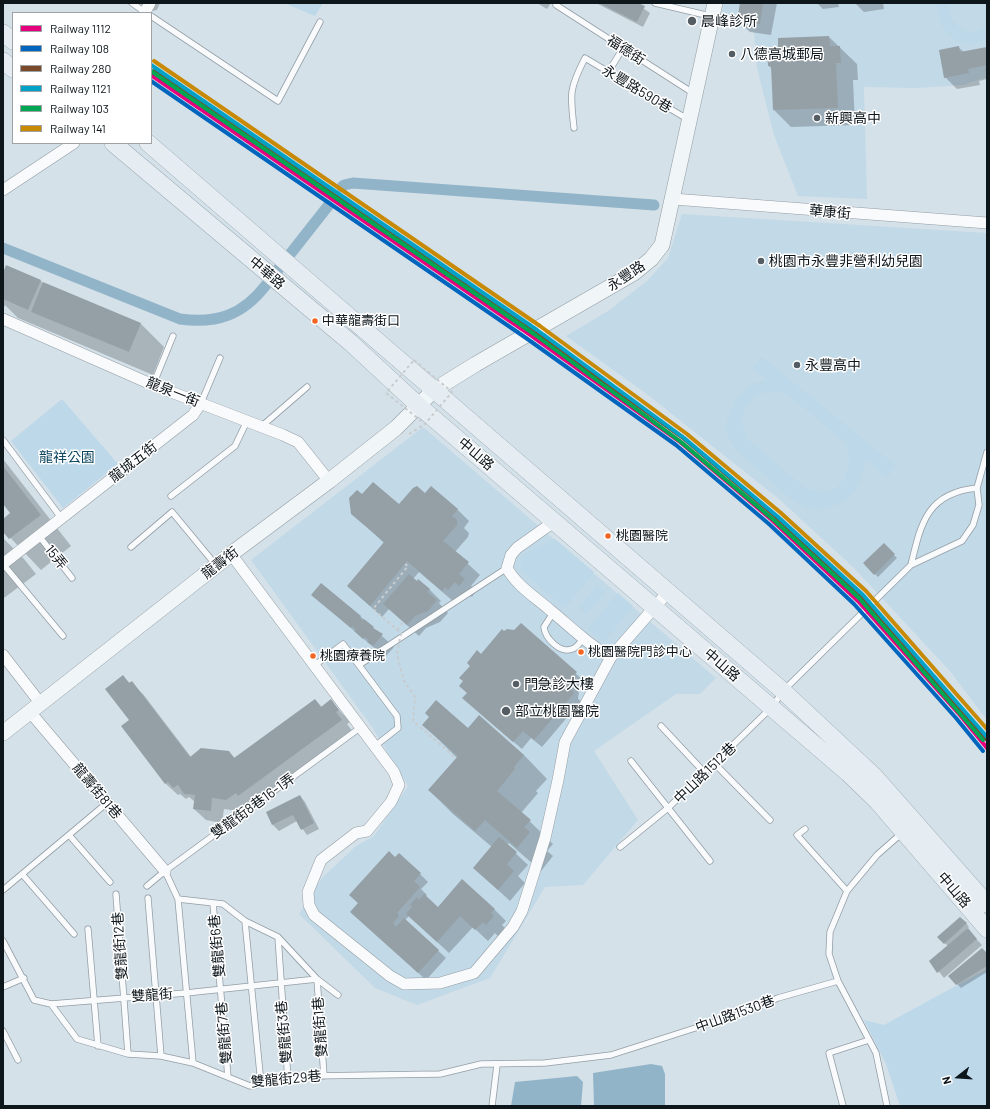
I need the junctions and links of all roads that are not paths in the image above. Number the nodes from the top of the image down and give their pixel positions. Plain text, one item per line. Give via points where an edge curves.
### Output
1 (132, 3) edge
2 (655, 3) edge
3 (556, 5) dead end
4 (714, 10) edge
5 (148, 11) edge
6 (152, 14) edge
7 (320, 22) dead end
8 (3, 33) edge
9 (12, 39) edge
10 (623, 48) junction
11 (3, 61) edge
12 (12, 68) edge
13 (609, 71) junction
14 (695, 94) junction
15 (689, 120) junction
16 (574, 128) dead end
17 (72, 144) edge
18 (114, 144) edge
19 (149, 144) edge
20 (3, 190) edge
21 (673, 199) junction
22 (987, 223) edge
23 (3, 319) edge
24 (173, 336) dead end
25 (220, 358) dead end
26 (153, 385) junction
27 (307, 387) dead end
28 (434, 390) junction
29 (201, 403) junction
30 (419, 406) junction
31 (248, 421) junction
32 (262, 427) junction
33 (3, 440) edge
34 (987, 452) edge
35 (329, 481) junction
36 (977, 488) junction
37 (171, 496) dead end
38 (62, 518) junction
39 (555, 521) junction
40 (39, 536) junction
41 (131, 547) dead end
42 (231, 554) junction
43 (3, 564) edge
44 (911, 565) junction
45 (217, 566) junction
46 (507, 568) junction
47 (72, 578) dead end
48 (668, 592) junction
49 (654, 606) junction
50 (553, 613) junction
51 (63, 636) dead end
52 (584, 638) junction
53 (3, 655) edge
54 (611, 657) junction
55 (359, 664) junction
56 (315, 665) junction
57 (783, 691) junction
58 (772, 707) junction
59 (35, 708) junction
60 (661, 726) dead end
61 (361, 727) junction
62 (3, 733) edge
63 (375, 746) junction
64 (631, 761) dead end
65 (714, 763) junction
66 (704, 772) junction
67 (107, 803) junction
68 (668, 808) junction
69 (770, 820) dead end
70 (805, 828) dead end
71 (903, 831) junction
72 (69, 834) junction
73 (620, 847) dead end
74 (710, 861) dead end
75 (164, 871) junction
76 (22, 874) junction
77 (110, 882) dead end
78 (147, 886) dead end
79 (3, 890) edge
80 (847, 891) junction
81 (116, 894) dead end
82 (148, 898) dead end
83 (178, 899) junction
84 (213, 903) junction
85 (987, 904) edge
86 (245, 921) junction
87 (88, 928) dead end
88 (987, 929) edge
89 (74, 934) dead end
90 (278, 937) junction
91 (3, 942) edge
92 (24, 978) junction
93 (317, 979) junction
94 (838, 981) junction
95 (280, 984) junction
96 (250, 986) junction
97 (3, 987) edge
98 (220, 989) junction
99 (186, 993) junction
100 (156, 995) junction
101 (338, 995) dead end
102 (123, 998) junction
103 (94, 1000) junction
104 (51, 1004) junction
105 (3, 1031) edge
106 (869, 1040) junction
107 (98, 1046) junction
108 (128, 1054) junction
109 (161, 1056) junction
110 (18, 1060) dead end
111 (193, 1063) junction
112 (497, 1065) junction
113 (324, 1076) junction
114 (228, 1077) junction
115 (288, 1080) junction
116 (261, 1084) junction
117 (492, 1106) edge
118 (843, 1106) edge
119 (887, 1106) edge

1 - 5 lane
2 - 4 lane
3 - 10 lane, 福德街
4 - 14 street, 永豐路
6 - 7 lane via 278,101
8 - 9 main road
10 - 13 lane
10 - 14 lane, 福德街
11 - 12 main road
13 - 15 lane, 永豐路590巷
13 - 16 lane, 永豐路590巷 via 585,58 574,80 570,97
14 - 15 street, 永豐路
15 - 21 street, 永豐路
17 - 20 street
18 - 30 main road, 中華路 via 351,343
19 - 28 main road, 中華路
21 - 22 street, 華康街
21 - 28 street, 永豐路 via 662,244 634,273
23 - 26 street, 龍泉一街
24 - 26 lane
25 - 29 lane
26 - 29 street, 龍泉一街
27 - 32 lane
28 - 30 street, 龍壽街
28 - 48 main road, 中山路
29 - 31 street, 龍泉一街
29 - 38 street, 龍城五街 via 193,415
30 - 35 street, 龍壽街 via 396,428
30 - 39 main road, 中山路
31 - 32 street, 龍泉一街
31 - 37 lane via 235,446
32 - 35 street, 龍泉一街 via 298,442
33 - 38 lane
34 - 36 lane
35 - 42 street, 龍壽街
36 - 44 lane via 960,490 943,498 926,515
36 - 44 lane via 979,505 973,525 962,540
38 - 40 street, 龍城五街
39 - 46 street via 517,548 511,555
39 - 49 main road, 中山路
40 - 43 street, 龍城五街
40 - 47 lane, 15弄
41 - 45 lane via 172,512
42 - 45 street, 龍壽街
42 - 56 street
43 - 51 lane
44 - 57 lane, 中山路1512巷
45 - 59 street, 龍壽街
46 - 50 street via 511,576
46 - 55 lane
48 - 49 street
48 - 57 main road, 中山路
49 - 54 street
49 - 58 main road, 中山路
50 - 52 street
50 - 52 lane via 544,627 547,637 562,650 576,647
52 - 54 street
53 - 59 street, 龍壽街81巷
54 - 63 street via 565,742 545,838 522,911 513,927 474,973 440,983 404,984 390,976 314,915 309,905 308,892 321,860 356,833 367,831 391,802 399,785 394,772
55 - 56 lane via 343,644
55 - 63 lane via 398,716 398,728
56 - 61 street
57 - 58 lane, 中山路1512巷
57 - 85 main road, 中山路 via 874,776
58 - 65 lane, 中山路1512巷
58 - 71 main road, 中山路 via 848,773
59 - 62 street, 龍壽街
59 - 67 street, 龍壽街81巷
60 - 66 lane
61 - 63 street
61 - 75 lane, 雙龍街8巷16-1弄
64 - 68 lane
65 - 66 lane, 中山路1512巷
65 - 69 lane
66 - 68 lane, 中山路1512巷
67 - 72 lane
67 - 75 street, 龍壽街81巷
68 - 73 lane, 中山路1512巷
68 - 74 lane
70 - 80 lane via 797,835
71 - 80 lane via 877,855
71 - 88 main road, 中山路
72 - 76 lane
72 - 77 lane
75 - 78 lane, 雙龍街8巷16-1弄
75 - 83 lane
76 - 79 lane
76 - 89 lane
80 - 94 lane via 830,932 829,954
81 - 102 lane, 雙龍街12巷
82 - 100 lane
83 - 84 lane
83 - 99 lane
84 - 86 lane via 223,904
84 - 98 lane, 雙龍街6巷
86 - 90 lane
86 - 96 lane
87 - 103 lane
90 - 93 lane
90 - 95 lane, 雙龍街3巷
91 - 92 lane
92 - 97 lane
92 - 104 lane, 雙龍街 via 34,1000
93 - 95 lane, 雙龍街
93 - 101 lane
93 - 113 lane, 雙龍街1巷
94 - 106 lane
94 - 112 lane, 中山路1530巷 via 778,998 742,1013 611,1055 545,1063
95 - 96 lane, 雙龍街
95 - 115 lane, 雙龍街3巷
96 - 98 lane, 雙龍街
96 - 116 lane
98 - 99 lane, 雙龍街
98 - 114 lane, 雙龍街7巷
99 - 100 lane, 雙龍街
99 - 111 lane
100 - 102 lane, 雙龍街
100 - 109 lane
102 - 103 lane, 雙龍街
102 - 108 lane, 雙龍街12巷
103 - 104 lane, 雙龍街
103 - 107 lane
104 - 107 lane, 雙龍街29巷 via 77,1039
105 - 110 lane
106 - 118 lane via 829,1053
106 - 119 lane via 876,1053
107 - 108 lane, 雙龍街29巷
108 - 109 lane, 雙龍街29巷
109 - 111 lane, 雙龍街29巷
111 - 114 lane, 雙龍街29巷
112 - 113 lane, 雙龍街29巷 via 482,1064 440,1074
112 - 117 lane
113 - 115 lane, 雙龍街29巷
114 - 116 lane, 雙龍街29巷 via 250,1086
115 - 116 lane, 雙龍街29巷

